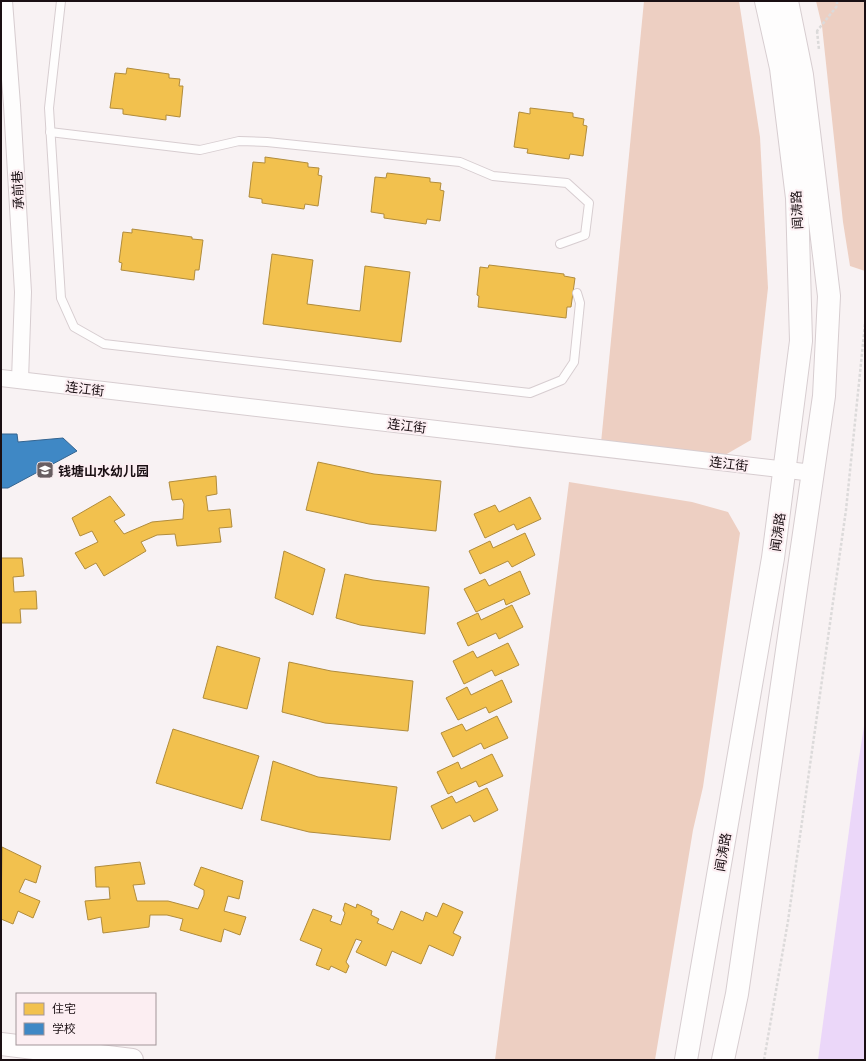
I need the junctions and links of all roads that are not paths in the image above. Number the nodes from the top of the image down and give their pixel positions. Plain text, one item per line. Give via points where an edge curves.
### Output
1 (4, 1) edge
2 (61, 1) edge
3 (766, 1) edge
4 (787, 1) edge
5 (50, 132) junction
6 (560, 244) dead end
7 (577, 293) dead end
8 (1, 378) edge
9 (20, 380) junction
10 (785, 470) junction
11 (813, 473) junction
12 (1, 1044) edge
13 (132, 1060) edge
14 (686, 1060) edge
15 (723, 1060) edge

1 - 9 street, 承前巷 via 23,292
2 - 5 lane via 50,108
3 - 10 main road, 闻涛路 via 781,68 797,198 801,341
4 - 11 main road, 闻涛路 via 802,75 829,296 824,396
5 - 6 lane via 200,150 239,140 267,142 460,162 493,176 567,183 589,203 585,236
5 - 7 lane via 61,298 74,327 104,344 530,393 562,380 574,362 580,303
8 - 9 street, 连江街
9 - 10 street, 连江街
10 - 11 street, 连江街
10 - 14 main road, 闻涛路 via 773,558
11 - 15 main road, 闻涛路 via 738,986
12 - 13 main road

